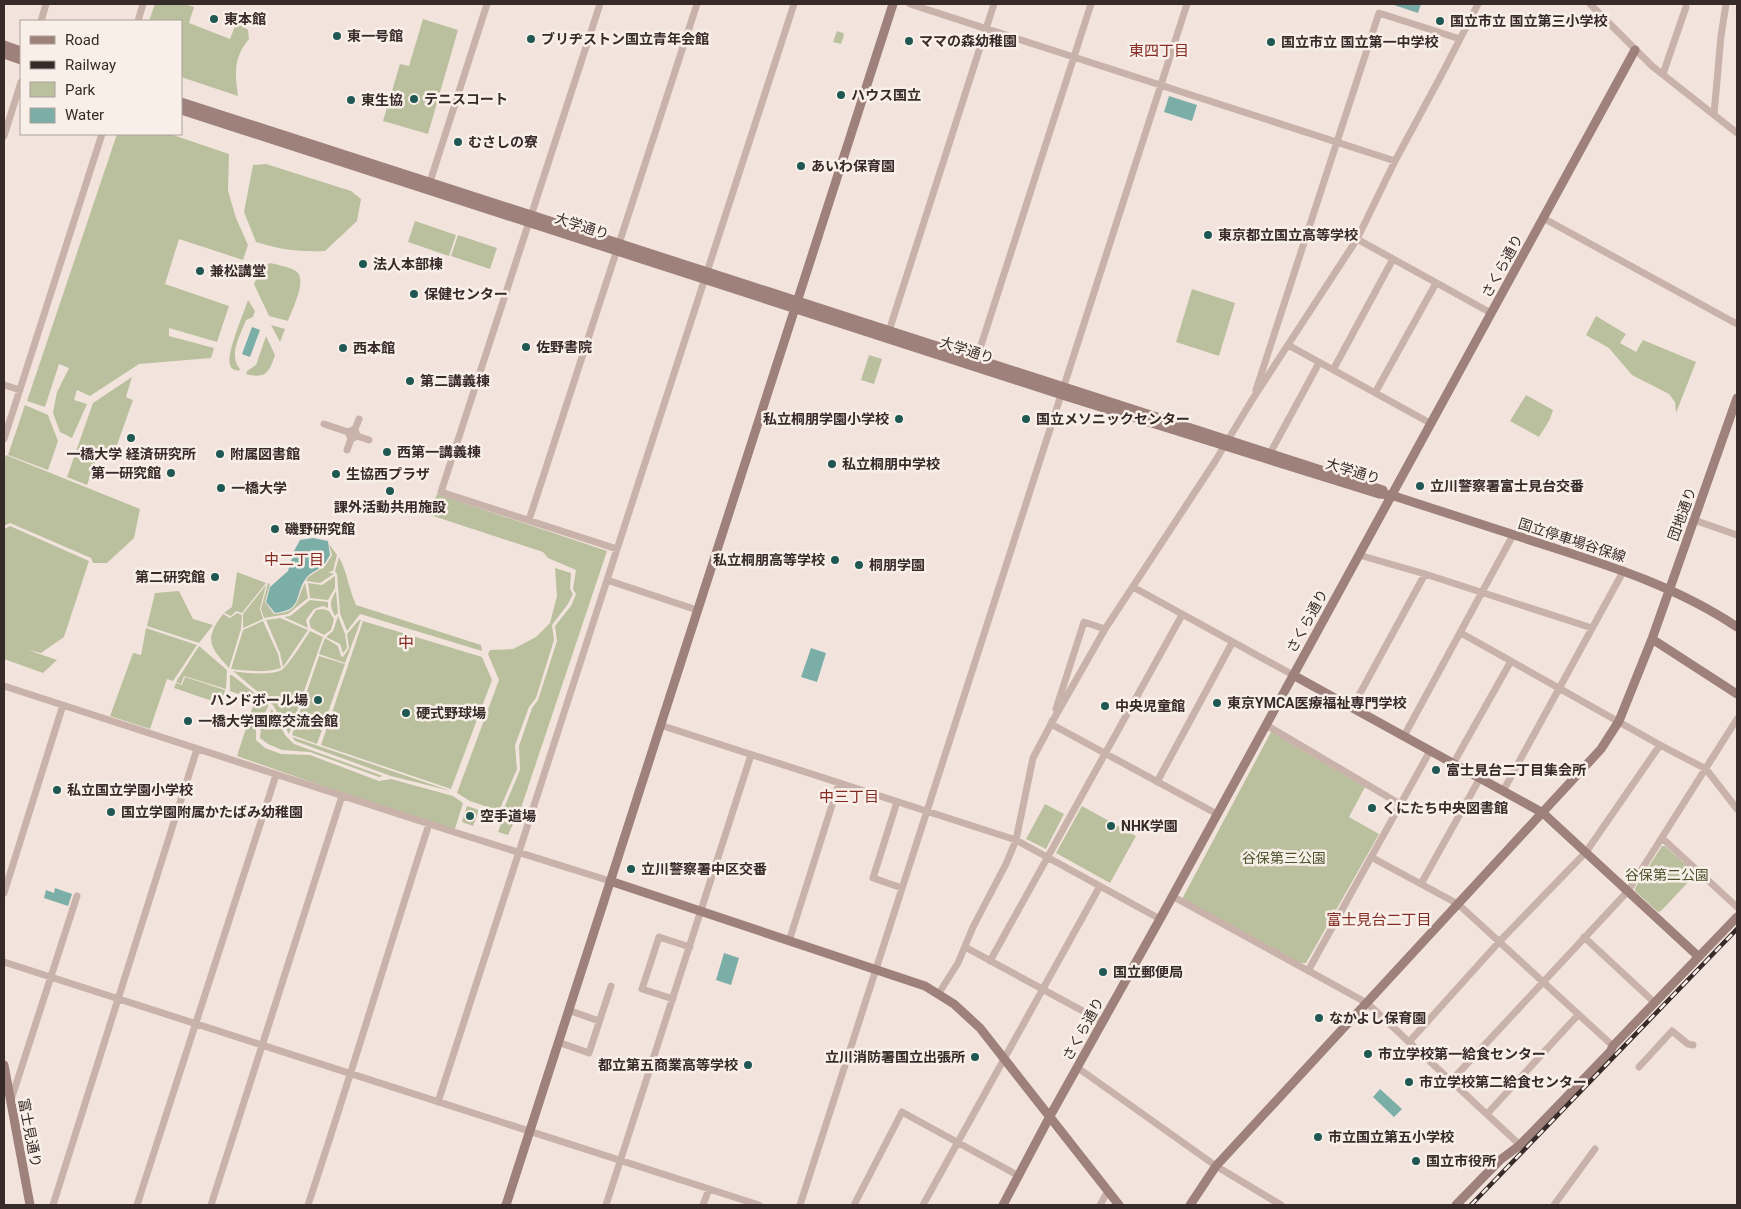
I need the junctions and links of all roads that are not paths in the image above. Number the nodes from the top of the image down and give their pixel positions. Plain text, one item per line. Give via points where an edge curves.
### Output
1 (46, 4) edge
2 (144, 4) edge
3 (487, 4) edge
4 (600, 4) edge
5 (697, 4) edge
6 (794, 4) edge
7 (893, 4) edge
8 (910, 4) edge
9 (994, 4) edge
10 (1091, 4) edge
11 (1187, 4) edge
12 (1478, 4) edge
13 (1590, 4) edge
14 (1726, 4) edge
15 (1686, 7) dead end
16 (41, 20) edge
17 (138, 20) edge
18 (986, 29) junction
19 (1460, 39) junction
20 (4, 45) edge
21 (1635, 50) junction
22 (20, 51) edge
23 (4, 54) edge
24 (1074, 57) junction
25 (20, 60) edge
26 (1663, 74) junction
27 (20, 85) edge
28 (1161, 86) junction
29 (182, 102) edge
30 (182, 110) edge
31 (1714, 114) junction
32 (1737, 133) edge
33 (102, 135) edge
34 (4, 136) edge
35 (1336, 142) junction
36 (1395, 161) junction
37 (429, 187) junction
38 (1544, 218) junction
39 (530, 220) junction
40 (1357, 239) junction
41 (618, 248) junction
42 (1393, 259) junction
43 (706, 276) junction
44 (1436, 283) junction
45 (797, 305) junction
46 (1491, 313) junction
47 (1737, 324) edge
48 (887, 335) junction
49 (1288, 345) junction
50 (976, 362) junction
51 (1320, 363) junction
52 (1333, 370) junction
53 (4, 385) edge
54 (20, 390) junction
55 (1063, 391) junction
56 (1375, 393) junction
57 (1252, 400) junction
58 (1737, 400) edge
59 (359, 419) dead end
60 (1430, 423) junction
61 (324, 424) dead end
62 (353, 434) junction
63 (4, 439) edge
64 (369, 440) dead end
65 (1226, 443) junction
66 (347, 450) dead end
67 (1269, 456) junction
68 (1392, 495) junction
69 (529, 520) junction
70 (1694, 520) junction
71 (1513, 535) junction
72 (1737, 535) edge
73 (617, 549) junction
74 (1359, 555) junction
75 (1624, 570) junction
76 (1425, 574) junction
77 (607, 580) junction
78 (1132, 587) junction
79 (1669, 589) junction
80 (1482, 592) junction
81 (697, 610) junction
82 (1182, 615) junction
83 (1737, 626) edge
84 (1592, 628) junction
85 (1104, 629) junction
86 (1461, 633) junction
87 (1652, 639) junction
88 (1232, 642) junction
89 (1510, 661) junction
90 (1293, 675) junction
91 (4, 686) edge
92 (1559, 687) junction
93 (1737, 694) edge
94 (63, 705) junction
95 (1352, 708) junction
96 (1737, 719) edge
97 (1619, 721) junction
98 (1051, 724) junction
99 (660, 725) junction
100 (1266, 725) junction
101 (1404, 736) junction
102 (1660, 745) junction
103 (198, 749) junction
104 (1430, 751) junction
105 (1105, 754) junction
106 (751, 755) junction
107 (1454, 764) junction
108 (1706, 769) junction
109 (276, 774) junction
110 (1480, 778) junction
111 (1157, 782) junction
112 (839, 783) junction
113 (1503, 791) junction
114 (342, 796) junction
115 (897, 802) junction
116 (1400, 804) junction
117 (1737, 809) edge
118 (927, 812) junction
119 (1543, 813) junction
120 (1217, 814) junction
121 (429, 824) junction
122 (1662, 838) junction
123 (1016, 840) junction
124 (520, 852) junction
125 (1586, 852) junction
126 (1048, 857) junction
127 (1371, 857) junction
128 (610, 881) junction
129 (1421, 884) junction
130 (1100, 886) junction
131 (902, 888) junction
132 (1628, 891) junction
133 (4, 893) edge
134 (77, 896) dead end
135 (1172, 896) junction
136 (1458, 904) junction
137 (1737, 907) edge
138 (701, 912) junction
139 (1737, 917) edge
140 (1160, 919) junction
141 (1584, 937) junction
142 (789, 941) junction
143 (1499, 942) junction
144 (690, 947) junction
145 (965, 947) junction
146 (1699, 957) junction
147 (990, 961) junction
148 (4, 962) edge
149 (875, 969) junction
150 (1308, 971) junction
151 (51, 977) junction
152 (1542, 982) junction
153 (611, 986) dead end
154 (1043, 990) junction
155 (939, 993) junction
156 (118, 999) junction
157 (673, 999) junction
158 (1367, 1003) junction
159 (1655, 1003) junction
160 (568, 1010) junction
161 (1578, 1015) junction
162 (599, 1021) junction
163 (1103, 1022) junction
164 (196, 1024) junction
165 (558, 1042) junction
166 (1409, 1042) junction
167 (263, 1045) junction
168 (1612, 1046) junction
169 (1693, 1046) dead end
170 (1004, 1059) junction
171 (4, 1065) edge
172 (1639, 1067) dead end
173 (1078, 1068) junction
174 (352, 1074) junction
175 (1451, 1081) junction
176 (10, 1101) junction
177 (438, 1102) junction
178 (1487, 1114) junction
179 (1050, 1116) junction
180 (530, 1132) junction
181 (958, 1143) junction
182 (1520, 1145) junction
183 (1595, 1149) dead end
184 (620, 1161) junction
185 (1216, 1166) junction
186 (1019, 1176) junction
187 (708, 1189) junction
188 (1108, 1191) junction
189 (30, 1205) edge
190 (53, 1205) edge
191 (137, 1205) edge
192 (212, 1205) edge
193 (308, 1205) edge
194 (506, 1205) edge
195 (606, 1205) edge
196 (703, 1205) edge
197 (759, 1205) edge
198 (800, 1205) edge
199 (854, 1205) edge
200 (923, 1205) edge
201 (1003, 1205) edge
202 (1100, 1205) edge
203 (1119, 1205) edge
204 (1190, 1205) edge
205 (1281, 1205) edge
206 (1456, 1205) edge
207 (1554, 1205) edge

1 - 16 street
2 - 17 street
3 - 37 street
4 - 39 street
5 - 41 street
6 - 43 street
7 - 45 street
8 - 18 street
9 - 18 street
10 - 24 street
11 - 28 street
12 - 19 street
13 - 21 street
14 - 31 street
15 - 26 street
18 - 24 street
18 - 48 street
19 - 35 street via 1378,13
19 - 36 street
20 - 22 street
21 - 26 street
21 - 38 street, さくら通り
23 - 25 street
24 - 28 street
24 - 50 street
26 - 31 street
27 - 34 street
28 - 35 street
28 - 55 street
29 - 37 street, 大学通り
30 - 37 street, 大学通り
31 - 32 street
33 - 54 street
35 - 36 street
35 - 57 street
36 - 40 street
37 - 39 street, 大学通り
38 - 46 street, さくら通り
38 - 47 street
39 - 41 street, 大学通り
39 - 69 street via 441,492
40 - 42 street
40 - 49 street
41 - 43 street, 大学通り
41 - 69 street
42 - 44 street
42 - 52 street
43 - 45 street, 大学通り
43 - 73 street
44 - 46 street
44 - 56 street
45 - 48 street, 大学通り
45 - 81 street
46 - 60 street, さくら通り
48 - 50 street, 大学通り
49 - 51 street
49 - 57 street
50 - 55 street, 大学通り
51 - 52 street
51 - 67 street
52 - 56 street
53 - 54 street
54 - 63 street
55 - 65 street, 大学通り
55 - 118 street
56 - 60 street
57 - 65 street
58 - 70 street, 団地通り
59 - 62 street
60 - 68 street, さくら通り
61 - 62 street
62 - 64 street
62 - 66 street
65 - 67 street, 大学通り
65 - 78 street
67 - 68 street, 大学通り via 1379,494
68 - 71 street, 国立停車場谷保線
68 - 74 street, さくら通り
69 - 73 street
70 - 72 street
70 - 79 street, 団地通り
71 - 75 street, 国立停車場谷保線
71 - 80 street
73 - 77 street
74 - 76 street
74 - 90 street, さくら通り
75 - 79 street, 国立停車場谷保線
75 - 84 street
76 - 80 street
76 - 95 street
77 - 81 street
77 - 124 street
78 - 82 street
78 - 85 street
79 - 83 street, 国立停車場谷保線
79 - 87 street, 団地通り
80 - 84 street
80 - 86 street
81 - 99 street
82 - 88 street
82 - 105 street
84 - 92 street
85 - 98 street
85 - 98 street via 1084,622
86 - 89 street
86 - 101 street
87 - 93 street
87 - 97 street, 団地通り
88 - 90 street
88 - 111 street
89 - 92 street
89 - 107 street
90 - 95 street
90 - 100 street, さくら通り
91 - 94 street
92 - 97 street
92 - 113 street
94 - 103 street
94 - 133 street
95 - 101 street
96 - 108 street
97 - 102 street
97 - 119 street, 団地通り via 1601,749
98 - 105 street
98 - 123 street via 1033,758
99 - 106 street
99 - 128 street
100 - 116 street
100 - 120 street, さくら通り
101 - 104 street
102 - 108 street
102 - 125 street
103 - 109 street
103 - 156 street
104 - 107 street
104 - 116 street
105 - 111 street
105 - 126 street
106 - 112 street
106 - 138 street
107 - 110 street
108 - 117 street
108 - 122 street
109 - 114 street
109 - 164 street
110 - 113 street
110 - 129 street
111 - 120 street
112 - 115 street
112 - 142 street
113 - 119 street
114 - 121 street
114 - 167 street
115 - 118 street
115 - 131 street via 873,878
116 - 127 street
118 - 123 street
118 - 131 street
119 - 125 street
119 - 136 street, 団地通り
120 - 135 street, さくら通り
121 - 124 street
121 - 174 street
122 - 132 street
122 - 137 street
123 - 126 street
123 - 145 street
124 - 128 street
124 - 177 street
125 - 132 street
125 - 143 street
126 - 130 street
126 - 147 street
127 - 129 street
127 - 150 street
128 - 138 street
128 - 160 street
129 - 136 street
130 - 140 street
130 - 154 street
131 - 149 street
132 - 141 street
132 - 146 street
134 - 151 street
135 - 140 street, さくら通り
135 - 150 street
136 - 143 street
136 - 158 street, 団地通り
138 - 142 street
138 - 144 street
139 - 146 street
140 - 163 street, さくら通り
141 - 152 street
141 - 159 street
142 - 149 street
143 - 152 street
143 - 166 street
144 - 157 street
144 - 157 street via 659,937 644,980 642,989
145 - 147 street
145 - 155 street
146 - 159 street
147 - 154 street
148 - 151 street
149 - 155 street
149 - 198 street
150 - 158 street
151 - 156 street
151 - 176 street
152 - 161 street
152 - 175 street
153 - 162 street
154 - 163 street
154 - 170 street
155 - 170 street via 980,1028
156 - 164 street
156 - 190 street
157 - 184 street
158 - 166 street
158 - 185 street, 団地通り
159 - 168 street
160 - 162 street
160 - 165 street
161 - 168 street
161 - 178 street
162 - 165 street via 589,1053
163 - 173 street, さくら通り
164 - 167 street
164 - 191 street
165 - 180 street
166 - 175 street
167 - 174 street
167 - 192 street
168 - 182 street via 1610,1052
169 - 172 street via 1672,1031
170 - 179 street
170 - 181 street
171 - 176 street, 富士見通り
173 - 179 street, さくら通り
173 - 185 street
174 - 177 street
174 - 193 street
175 - 178 street
176 - 189 street, 富士見通り
177 - 180 street
178 - 182 street
179 - 186 street, さくら通り
179 - 188 street
180 - 184 street
180 - 194 street
181 - 186 street
181 - 199 street via 902,1112
181 - 200 street
182 - 206 street via 1500,1160
183 - 207 street
184 - 187 street
184 - 195 street
185 - 204 street, 団地通り
185 - 205 street
186 - 201 street, さくら通り
187 - 196 street
187 - 197 street
188 - 202 street
188 - 203 street

